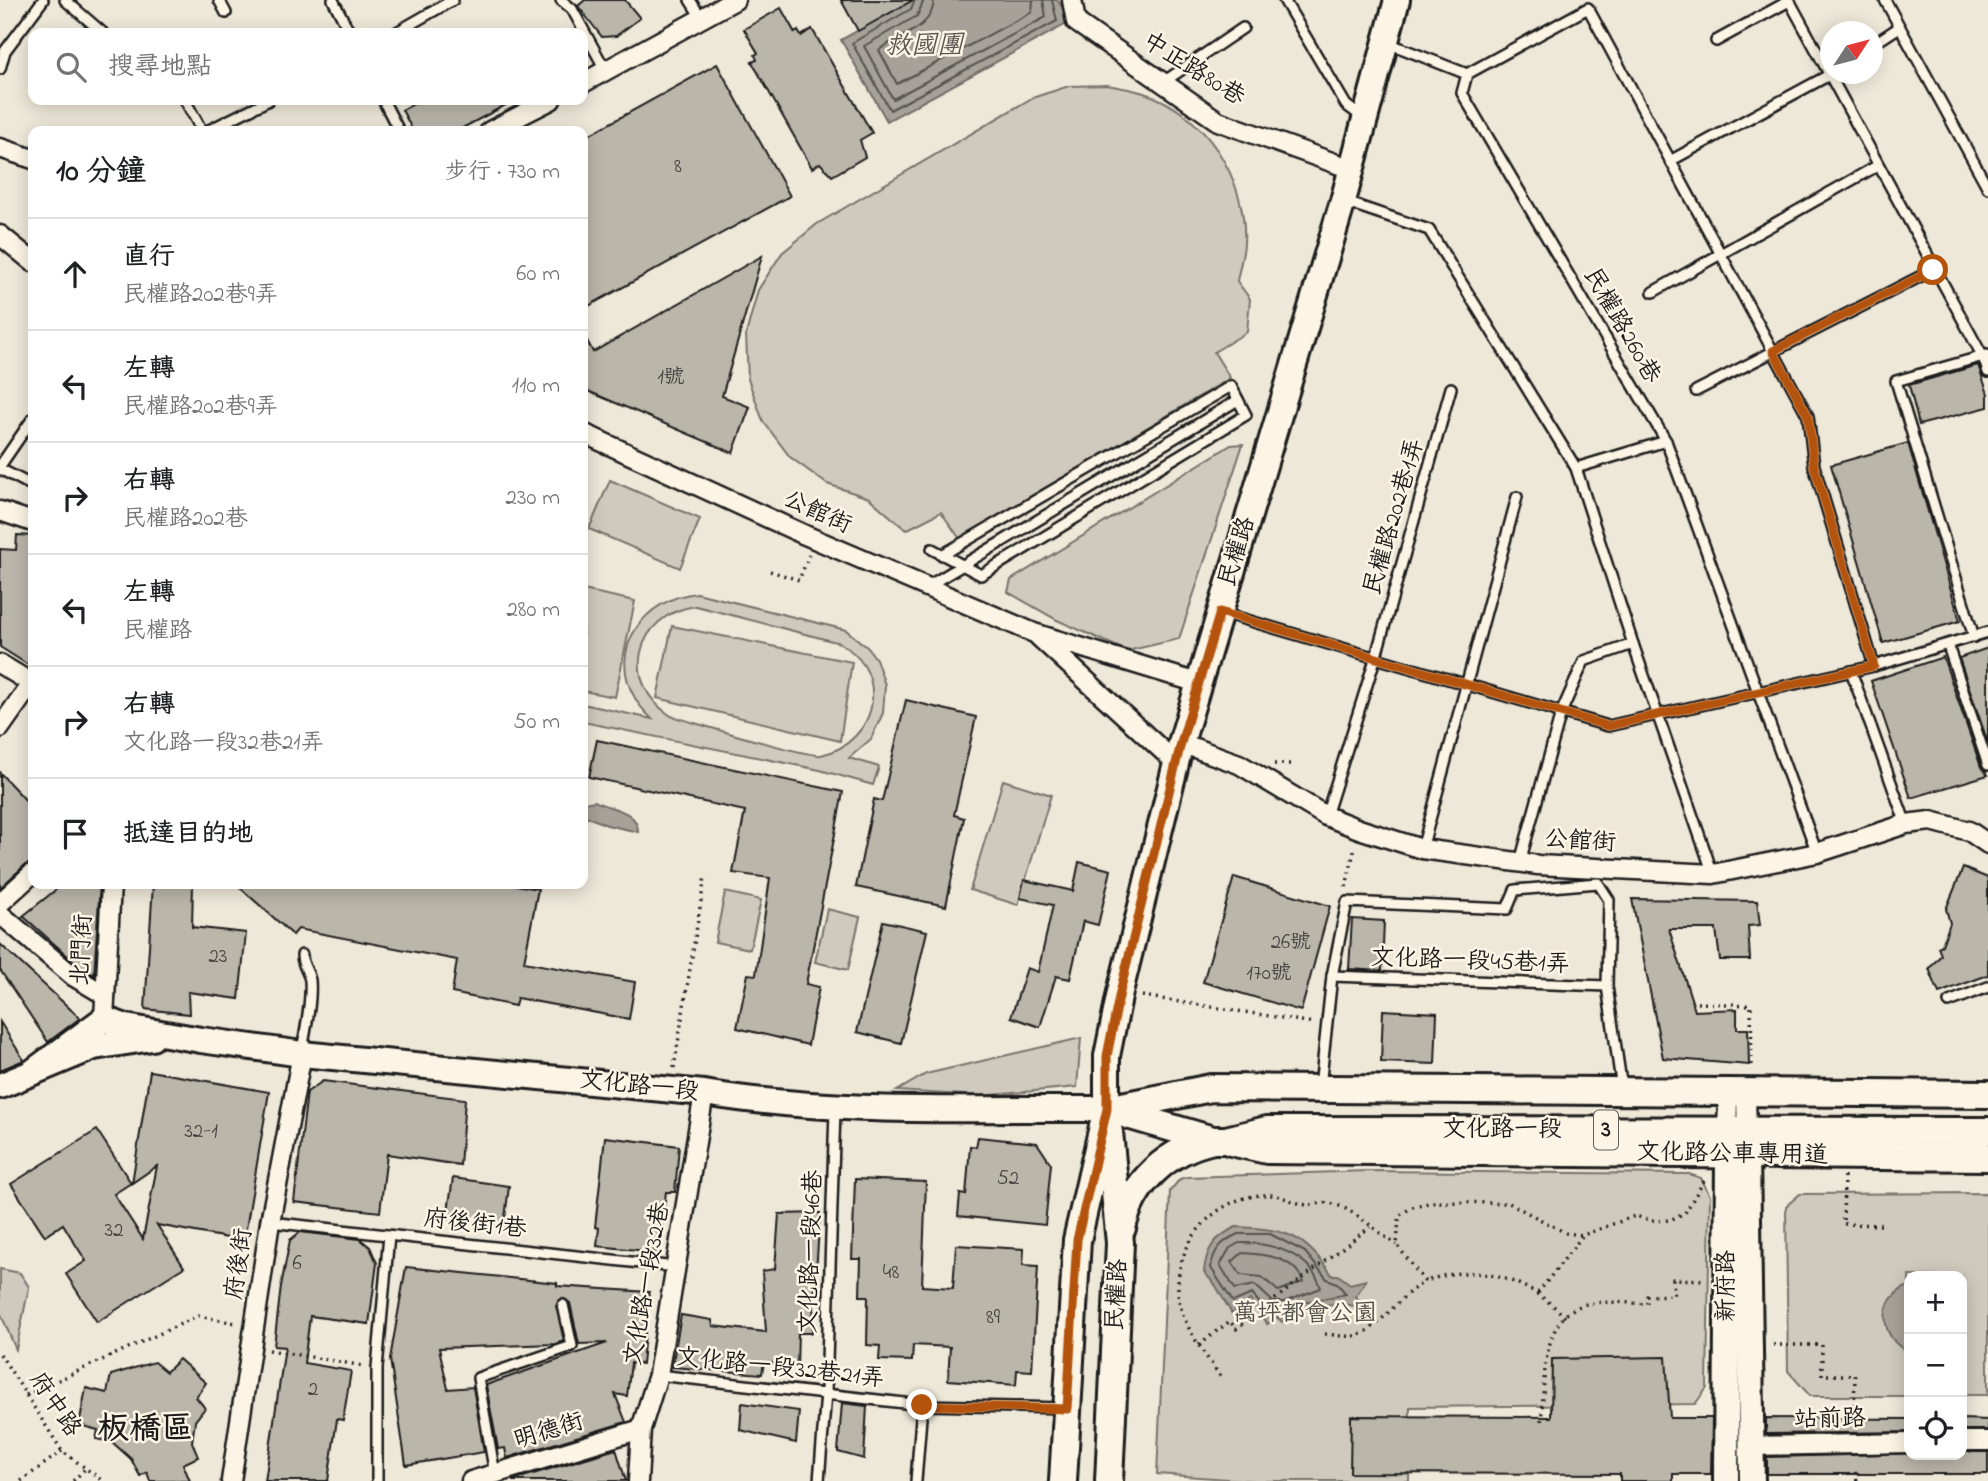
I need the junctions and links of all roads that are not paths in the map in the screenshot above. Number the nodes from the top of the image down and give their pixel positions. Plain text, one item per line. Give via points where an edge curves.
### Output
1 (43, 0) edge
2 (65, 0) edge
3 (219, 0) edge
4 (333, 0) edge
5 (453, 0) edge
6 (561, 0) edge
7 (690, 0) edge
8 (735, 0) edge
9 (1072, 0) edge
10 (1283, 0) edge
11 (1397, 0) edge
12 (1885, 0) edge
13 (1789, 1) edge
14 (226, 13) dead end
15 (702, 19) junction
16 (97, 28) edge
17 (347, 28) edge
18 (404, 28) edge
19 (582, 28) edge
20 (1243, 28) dead end
21 (1898, 28) junction
22 (588, 38) edge
23 (1883, 38) edge
24 (1716, 41) dead end
25 (1385, 42) junction
26 (3, 48) edge
27 (1820, 56) edge
28 (0, 69) edge
29 (606, 71) junction
30 (1467, 75) junction
31 (1820, 79) edge
32 (588, 80) edge
33 (1161, 83) junction
34 (1835, 84) edge
35 (188, 105) edge
36 (259, 105) edge
37 (386, 105) edge
38 (541, 105) edge
39 (1366, 120) junction
40 (199, 126) edge
41 (217, 126) edge
42 (396, 126) edge
43 (500, 126) edge
44 (0, 148) edge
45 (28, 157) edge
46 (1670, 161) junction
47 (1877, 166) junction
48 (1351, 169) junction
49 (1988, 188) edge
50 (1343, 201) junction
51 (2, 242) edge
52 (1721, 254) junction
53 (28, 259) edge
54 (1933, 270) junction
55 (1654, 292) dead end
56 (1773, 351) junction
57 (1985, 356) edge
58 (1988, 372) edge
59 (1451, 388) dead end
60 (1696, 391) dead end
61 (1238, 400) junction
62 (28, 425) edge
63 (588, 435) edge
64 (1666, 440) junction
65 (0, 467) edge
66 (1576, 468) junction
67 (28, 483) edge
68 (1517, 497) dead end
69 (0, 511) edge
70 (28, 521) edge
71 (932, 549) dead end
72 (942, 555) junction
73 (961, 564) junction
74 (927, 587) junction
75 (1220, 612) junction
76 (1988, 632) edge
77 (1034, 633) junction
78 (1974, 636) junction
79 (1633, 644) junction
80 (1948, 646) junction
81 (1376, 656) junction
82 (0, 664) edge
83 (1874, 666) junction
84 (1851, 671) junction
85 (28, 682) edge
86 (1198, 683) junction
87 (1468, 684) junction
88 (28, 690) edge
89 (1756, 693) junction
90 (1561, 713) junction
91 (1656, 714) junction
92 (0, 728) edge
93 (1179, 753) junction
94 (1988, 765) edge
95 (1326, 816) junction
96 (1906, 824) junction
97 (1988, 844) edge
98 (1422, 849) junction
99 (1817, 853) junction
100 (1520, 862) junction
101 (1713, 874) junction
102 (28, 878) edge
103 (111, 889) edge
104 (0, 904) edge
105 (0, 914) edge
106 (302, 955) dead end
107 (1332, 976) junction
108 (1607, 986) junction
109 (1988, 987) edge
110 (1949, 1002) dead end
111 (104, 1007) junction
112 (173, 1034) junction
113 (302, 1054) junction
114 (34, 1072) junction
115 (1742, 1084) junction
116 (0, 1086) edge
117 (1320, 1089) junction
118 (1622, 1091) junction
119 (704, 1093) junction
120 (1988, 1094) edge
121 (835, 1108) junction
122 (1107, 1109) junction
123 (1988, 1131) edge
124 (1220, 1140) junction
125 (1737, 1143) junction
126 (1988, 1157) edge
127 (270, 1222) junction
128 (389, 1235) junction
129 (1120, 1243) junction
130 (676, 1267) junction
131 (563, 1305) dead end
132 (658, 1375) junction
133 (827, 1393) junction
134 (922, 1405) junction
135 (1067, 1409) junction
136 (641, 1429) junction
137 (1967, 1441) edge
138 (1988, 1441) edge
139 (1904, 1443) edge
140 (1753, 1446) junction
141 (495, 1474) junction
142 (231, 1481) edge
143 (377, 1481) edge
144 (471, 1481) edge
145 (638, 1481) edge
146 (819, 1481) edge
147 (916, 1481) edge
148 (1063, 1481) edge
149 (1110, 1481) edge
150 (1726, 1481) edge
151 (1752, 1481) edge

1 - 26 lane
2 - 16 lane
3 - 14 lane
4 - 17 lane
5 - 18 lane
6 - 19 lane
7 - 15 lane
8 - 15 street
9 - 33 street, 中正路80巷 via 1076,22
10 - 39 lane via 1346,105
11 - 25 street, 民權路
12 - 21 lane
13 - 24 lane
13 - 27 lane
15 - 29 street
20 - 33 lane
21 - 23 lane
21 - 49 lane
22 - 29 lane
25 - 30 lane
25 - 39 street, 民權路
26 - 28 lane
29 - 32 street
30 - 46 lane via 1588,8
30 - 64 lane, 民權路260巷 via 1462,93
31 - 46 lane
33 - 48 street, 中正路80巷 via 1218,121
34 - 47 lane
35 - 40 lane
36 - 41 lane
37 - 42 lane
38 - 43 street
39 - 48 street, 民權路
44 - 45 street
46 - 52 lane
47 - 52 lane
47 - 54 lane
48 - 50 street, 民權路
50 - 66 lane via 1429,230
50 - 75 street, 民權路
51 - 53 street
52 - 55 lane
52 - 56 lane
54 - 56 lane
54 - 57 lane
56 - 60 lane
56 - 83 lane via 1808,416 1814,466
57 - 58 lane
57 - 78 lane via 1896,381
59 - 81 lane, 民權路202巷1弄
61 - 72 lane via 1231,386
61 - 73 lane
61 - 73 lane via 1246,415 981,575
62 - 65 lane
63 - 74 street, 公館街
64 - 66 lane
64 - 89 lane, 民權路260巷
65 - 67 lane
66 - 79 lane
68 - 87 lane
69 - 70 street
71 - 72 lane
72 - 73 lane
73 - 74 lane
74 - 77 street, 公館街
75 - 81 lane
75 - 86 street, 民權路
76 - 78 lane
77 - 86 street
77 - 93 street
78 - 80 lane
79 - 90 lane via 1584,661
79 - 91 lane
80 - 83 lane
80 - 94 lane
81 - 87 lane
81 - 95 lane, 民權路202巷1弄
82 - 85 street
83 - 84 lane
84 - 89 lane
84 - 96 lane
86 - 93 street, 民權路
87 - 90 lane
87 - 98 lane
88 - 92 street
89 - 91 lane
89 - 99 lane, 民權路260巷
90 - 91 lane via 1608,726
90 - 100 lane
91 - 101 lane
93 - 95 street, 公館街 via 1239,764
93 - 122 street, 民權路 via 1107,1056
95 - 98 street, 公館街
96 - 97 street, 公館街 via 1931,821 1969,831
96 - 99 street, 公館街
98 - 100 street, 公館街
99 - 101 street, 公館街
100 - 101 street, 公館街
102 - 104 street
103 - 111 street, 北門街
105 - 111 street
106 - 113 lane via 310,989
107 - 108 lane, 文化路一段45巷1弄
107 - 108 lane via 1347,902 1507,909 1515,890 1598,883 1609,900
107 - 117 lane
108 - 118 lane
109 - 110 lane
111 - 112 street, 文化路一段 via 127,1027
111 - 114 street, 文化路一段
112 - 113 street, 文化路一段
112 - 114 street, 文化路一段 via 94,1047
113 - 119 street, 文化路一段
113 - 127 street, 府後街
114 - 116 street, 文化路一段
115 - 118 main road, 文化路一段 / 3
115 - 120 main road, 文化路一段 / 3
115 - 125 street, 新府路
117 - 118 main road, 文化路一段 / 3
117 - 122 main road, 文化路一段 / 3 via 1212,1088
119 - 121 street, 文化路一段
119 - 130 street, 文化路一段32巷
121 - 122 street, 文化路一段
121 - 133 lane, 文化路一段46巷
122 - 124 main road, 文化路一段 / 3
122 - 129 main road, 民權路
122 - 135 main road, 民權路 via 1077,1240
123 - 125 main road, 3
124 - 125 main road, 文化路公車專用道 / 3 via 1267,1150
124 - 129 main road via 1173,1155 1149,1176 1129,1207
125 - 126 main road, 文化路公車專用道 / 3
125 - 140 street, 新府路
125 - 150 street, 新府路
127 - 128 lane, 府後街1巷
127 - 142 street, 府後街
128 - 130 lane, 府後街1巷
128 - 143 lane via 377,1368
129 - 149 main road, 民權路
130 - 132 street, 文化路一段32巷
131 - 141 lane via 572,1346 478,1378
132 - 133 lane, 文化路一段32巷21弄
132 - 136 street, 文化路一段32巷
133 - 134 lane, 文化路一段32巷21弄
133 - 146 lane, 文化路一段46巷
134 - 135 lane, 文化路一段32巷21弄
134 - 147 lane
135 - 148 main road, 民權路
136 - 141 street, 明德街
136 - 145 street, 文化路一段32巷
137 - 138 street
139 - 140 street, 站前路
140 - 151 street, 新府路
141 - 144 street, 明德街

